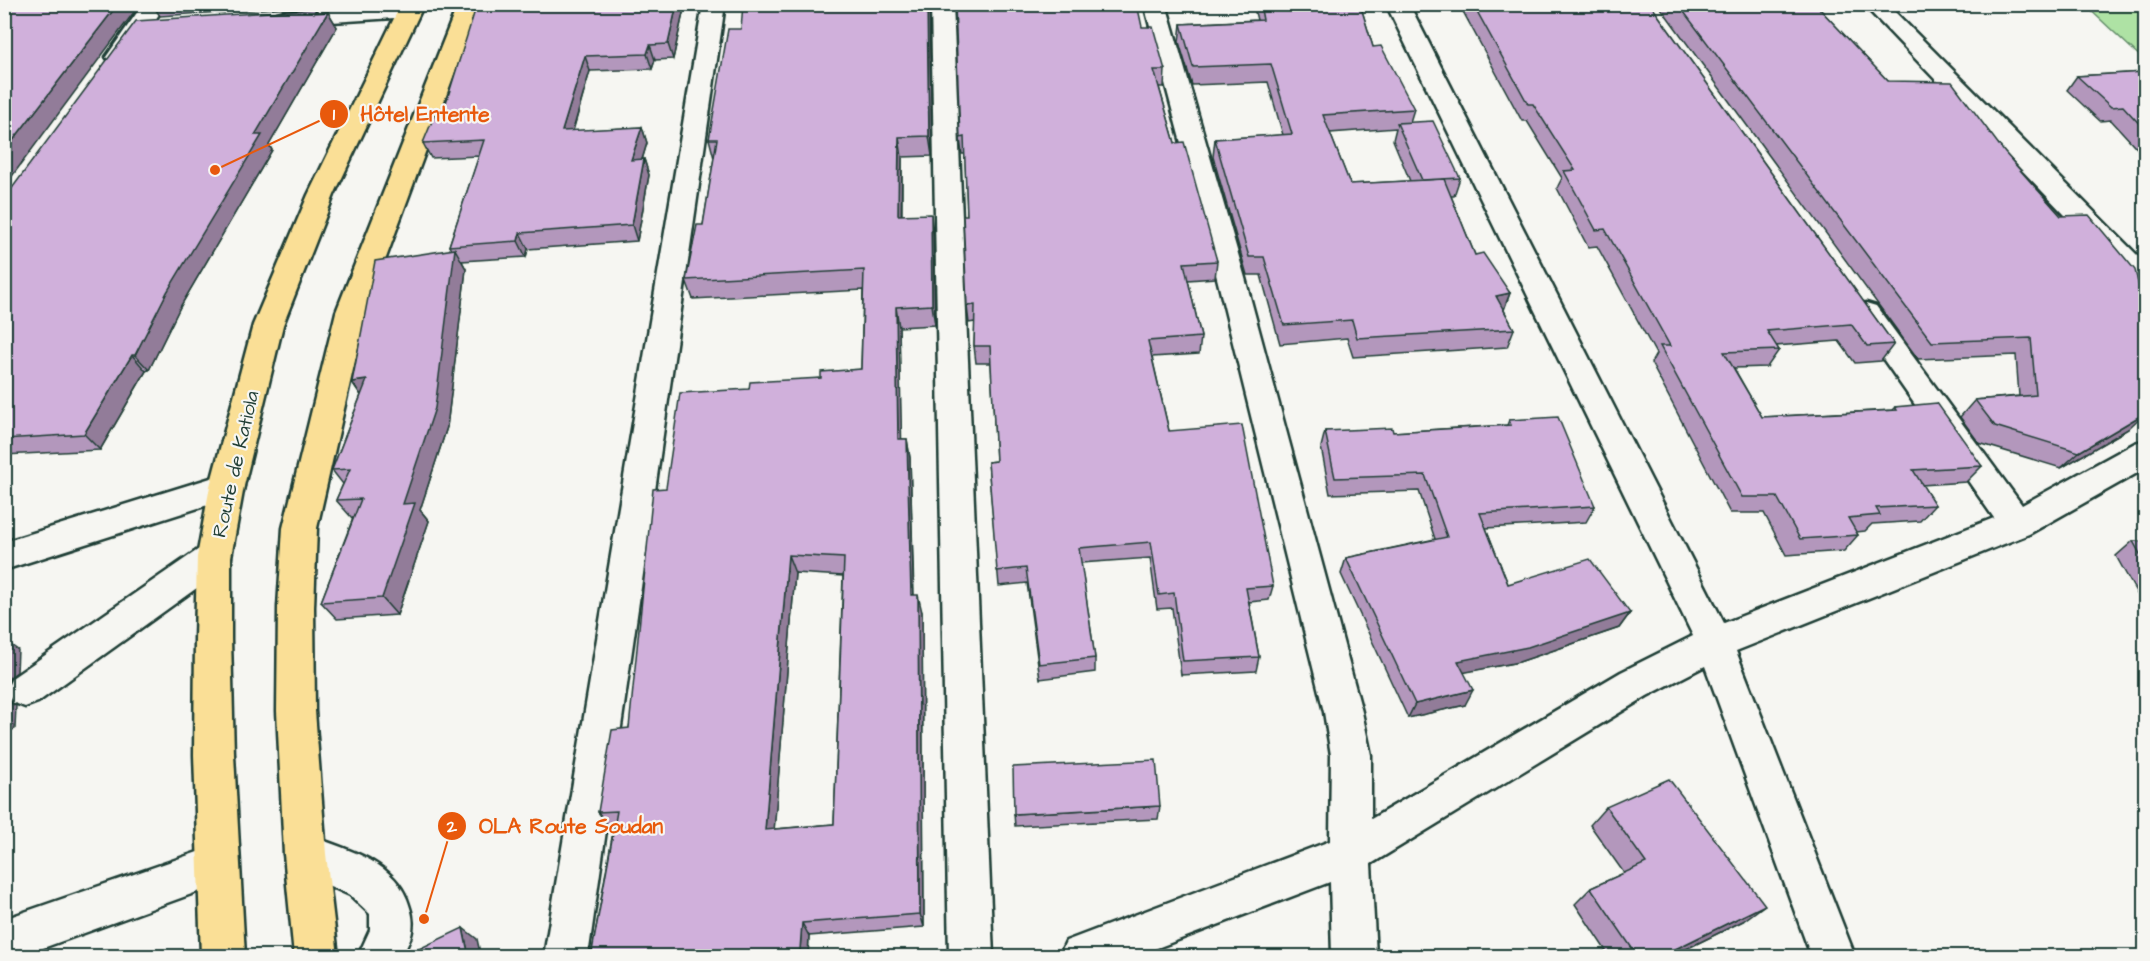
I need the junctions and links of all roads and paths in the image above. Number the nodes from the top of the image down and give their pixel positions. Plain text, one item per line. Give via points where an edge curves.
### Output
1 (714, 4) edge
2 (942, 4) edge
3 (1155, 4) edge
4 (1397, 4) edge
5 (1874, 4) edge
6 (475, 6) edge
7 (411, 8) edge
8 (153, 19) edge
9 (269, 19) edge
10 (106, 73) edge
11 (2145, 286) edge
12 (1851, 293) edge
13 (2145, 452) edge
14 (227, 486) junction
15 (2017, 524) junction
16 (4, 556) edge
17 (214, 557) junction
18 (1715, 643) junction
19 (25, 690) dead end
20 (305, 854) junction
21 (1350, 854) junction
22 (218, 865) junction
23 (4, 941) edge
24 (223, 957) edge
25 (316, 957) edge
26 (380, 957) edge
27 (566, 957) edge
28 (971, 957) edge
29 (1081, 957) edge
30 (1354, 957) edge
31 (1833, 957) edge

1 - 27 street
2 - 28 street
3 - 21 street via 1231,278 1343,712 1351,755
4 - 18 street
5 - 11 street via 2142,278
6 - 20 highway via 351,312 300,528 296,711
7 - 9 street
7 - 14 highway, Route de Katiola via 321,195 268,325
8 - 10 street
12 - 15 street
13 - 15 street
14 - 16 street
14 - 17 highway, Route de Katiola
15 - 18 street
17 - 19 street
17 - 22 highway, Route de Katiola
18 - 21 street via 1634,684
18 - 31 street
20 - 25 highway
20 - 26 street via 373,884 389,904 391,931
21 - 29 street
21 - 30 street
22 - 23 street
22 - 24 highway, Route de Katiola

